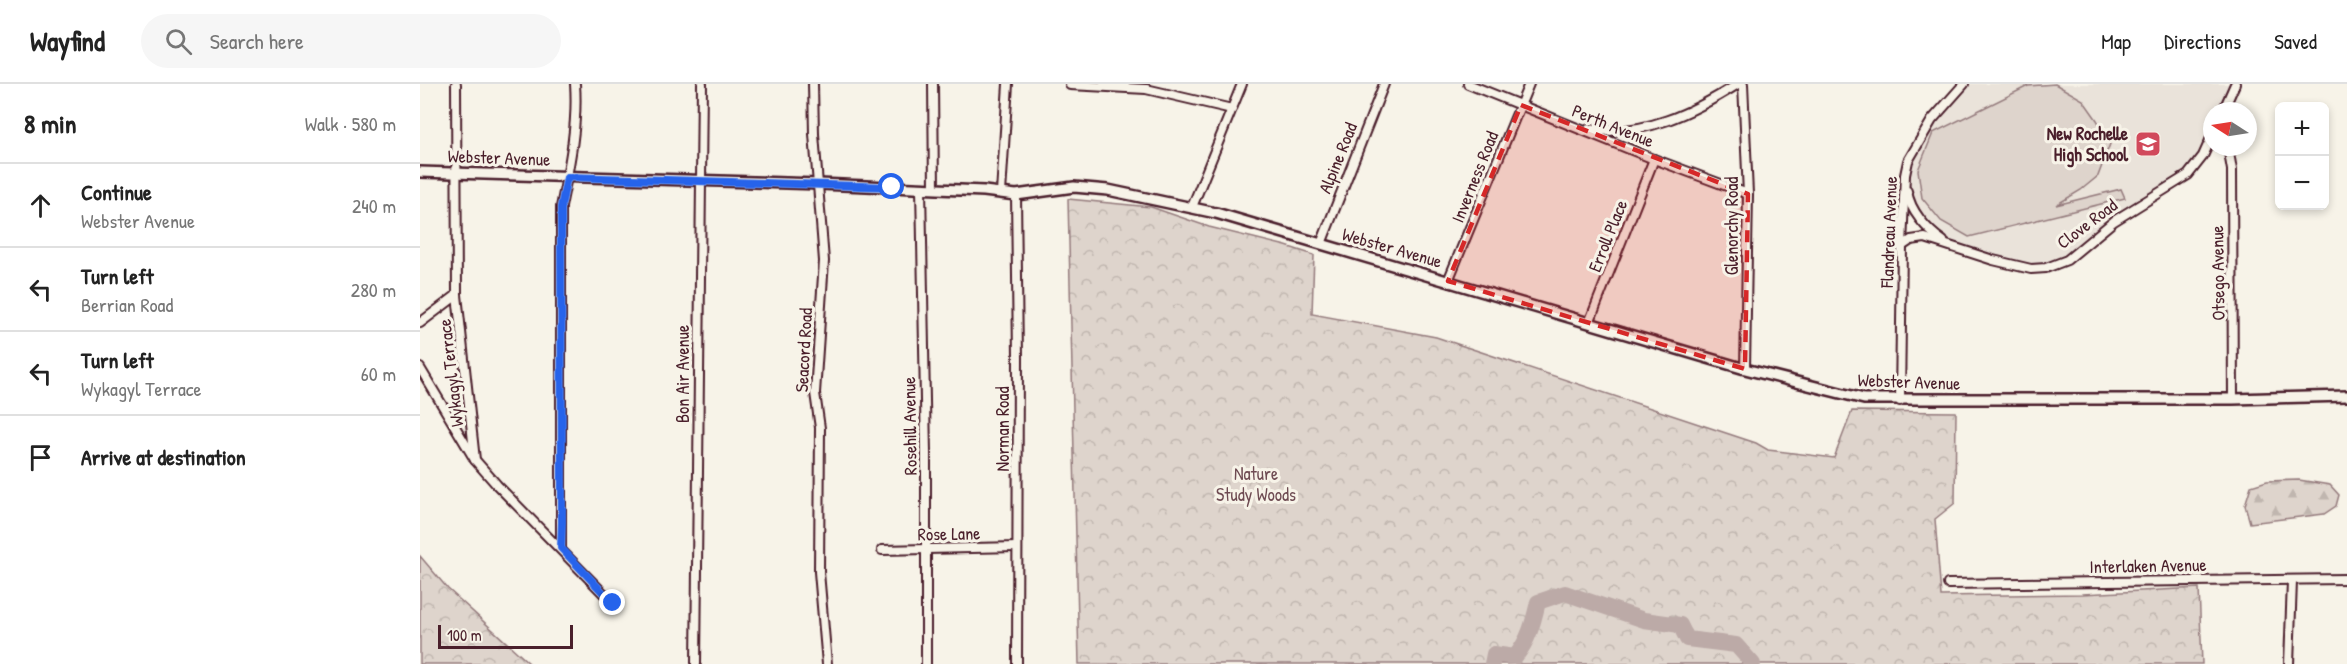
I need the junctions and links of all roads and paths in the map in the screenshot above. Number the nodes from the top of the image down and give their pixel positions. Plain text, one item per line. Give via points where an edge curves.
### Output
1 (456, 84) edge
2 (575, 84) edge
3 (702, 84) edge
4 (813, 84) edge
5 (933, 84) edge
6 (1008, 84) edge
7 (1242, 84) edge
8 (1384, 84) edge
9 (1468, 84) edge
10 (1529, 84) edge
11 (1738, 84) edge
12 (1743, 84) edge
13 (1965, 84) edge
14 (2235, 84) edge
15 (1070, 85) edge
16 (2227, 102) edge
17 (1521, 105) junction
18 (1232, 109) junction
19 (1565, 123) junction
20 (2203, 156) edge
21 (2230, 156) edge
22 (1654, 159) junction
23 (420, 172) edge
24 (456, 174) junction
25 (1905, 175) junction
26 (567, 177) junction
27 (701, 181) junction
28 (819, 184) junction
29 (921, 188) junction
30 (934, 189) junction
31 (1002, 193) junction
32 (1748, 194) junction
33 (1016, 195) junction
34 (1192, 207) junction
35 (1321, 244) junction
36 (1902, 246) junction
37 (1952, 246) junction
38 (1448, 281) junction
39 (457, 295) junction
40 (420, 323) edge
41 (1589, 323) junction
42 (420, 368) edge
43 (1745, 369) junction
44 (2347, 396) edge
45 (2233, 399) junction
46 (1900, 401) junction
47 (475, 460) junction
48 (561, 548) junction
49 (1017, 548) junction
50 (925, 549) junction
51 (882, 550) dead end
52 (2347, 579) edge
53 (2292, 581) junction
54 (1948, 585) dead end
55 (613, 603) dead end
56 (696, 664) edge
57 (825, 664) edge
58 (926, 664) edge
59 (1017, 664) edge
60 (2289, 664) edge

1 - 24 street, Wykagyl Terrace
2 - 26 street
3 - 27 street, Bon Air Avenue
4 - 28 street, Seacord Road
5 - 30 street
6 - 31 street
7 - 18 street
8 - 35 street, Alpine Road
9 - 17 street, Perth Avenue
10 - 17 street, Inverness Road
11 - 19 street via 1691,112 1655,124 1617,131
12 - 32 street, Glenorchy Road
13 - 25 street, Flandreau Avenue via 1932,120 1908,160
14 - 16 street
15 - 18 street via 1146,89
17 - 19 street, Perth Avenue
17 - 38 street, Inverness Road
18 - 34 street
19 - 22 street, Perth Avenue
20 - 37 street, Clove Road via 2188,175 2114,221 2067,260 2046,268 2031,269
21 - 45 street, Otsego Avenue
22 - 32 street, Perth Avenue
22 - 41 street, Erroll Place
23 - 24 street, Webster Avenue
24 - 26 street, Webster Avenue
24 - 39 street, Wykagyl Terrace
25 - 36 street, Flandreau Avenue
25 - 37 street, Clove Road via 1908,196 1921,221
26 - 27 street, Webster Avenue
26 - 48 street via 561,207
27 - 28 street, Webster Avenue
27 - 56 street, Bon Air Avenue
28 - 29 street, Webster Avenue
28 - 57 street, Seacord Road via 824,261 815,393 820,428 819,572
29 - 30 street, Webster Avenue
29 - 50 street, Rosehill Avenue
30 - 31 street, Webster Avenue
31 - 33 street, Webster Avenue
32 - 43 street, Glenorchy Road
33 - 34 street, Webster Avenue via 1074,187
33 - 49 street, Norman Road
34 - 35 street, Webster Avenue
35 - 38 street, Webster Avenue
36 - 37 street, Clove Road via 1925,238
36 - 46 street, Flandreau Avenue
38 - 41 street, Webster Avenue
39 - 40 street
39 - 47 street, Wykagyl Terrace
41 - 43 street, Webster Avenue
42 - 47 street
43 - 46 street, Webster Avenue via 1842,395
44 - 45 street, Webster Avenue
45 - 46 street, Webster Avenue
47 - 48 street
48 - 55 street
49 - 50 street, Rose Lane
49 - 59 street, Norman Road
50 - 51 street, Rose Lane
50 - 58 street, Rosehill Avenue
52 - 53 street, Interlaken Avenue
53 - 54 street, Interlaken Avenue
53 - 60 street

